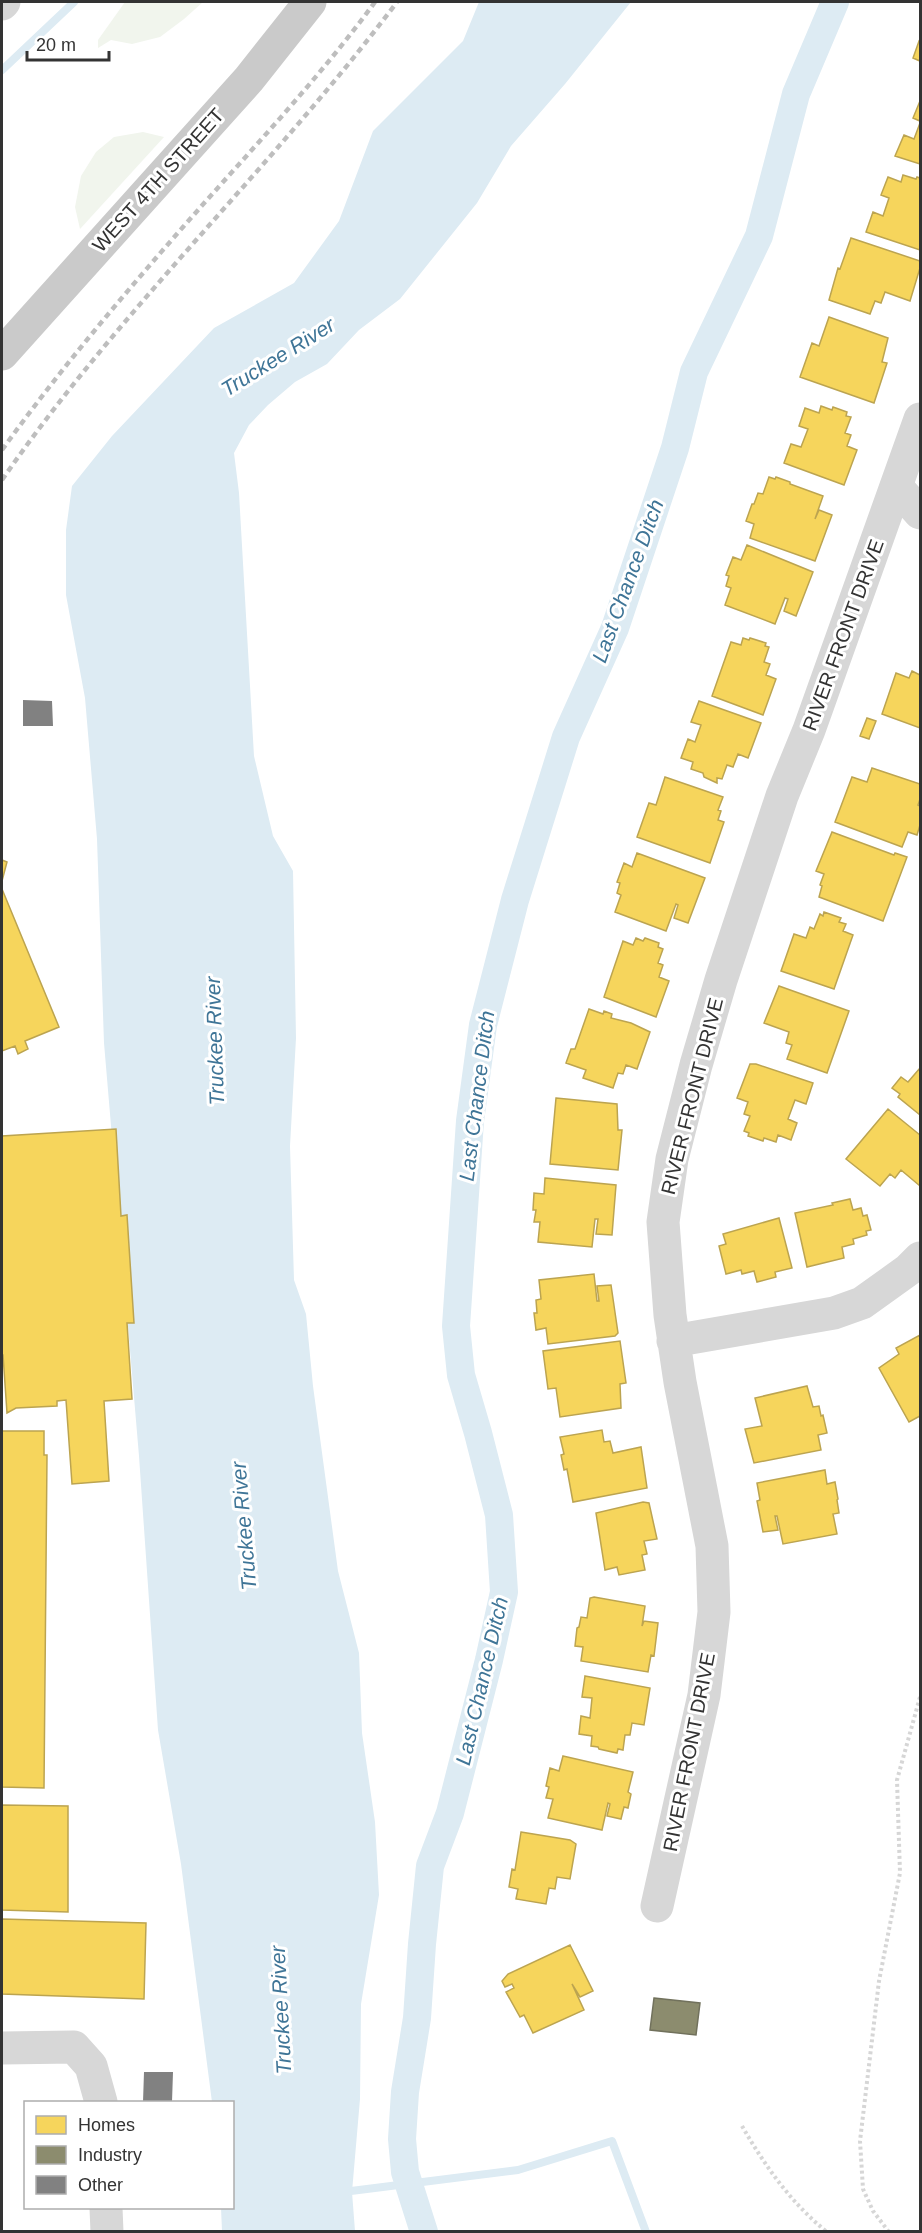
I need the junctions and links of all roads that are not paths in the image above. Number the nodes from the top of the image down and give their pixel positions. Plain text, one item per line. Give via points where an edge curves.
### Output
1 (310, 2) edge
2 (2, 354) edge
3 (921, 419) edge
4 (896, 486) junction
5 (921, 513) edge
6 (921, 1258) edge
7 (673, 1341) junction
8 (657, 1906) dead end
9 (2, 2048) edge
10 (100, 2101) edge
11 (106, 2209) edge
12 (107, 2232) edge

1 - 2 main road, WEST 4TH STREET via 249,79
3 - 4 street, RIVER FRONT DRIVE
4 - 5 street
4 - 7 street, RIVER FRONT DRIVE via 779,807 696,1065 672,1160 663,1222
6 - 7 street via 862,1303 834,1313
7 - 8 street, RIVER FRONT DRIVE via 712,1546 714,1612 704,1695
9 - 10 street via 74,2047 91,2066
11 - 12 street

